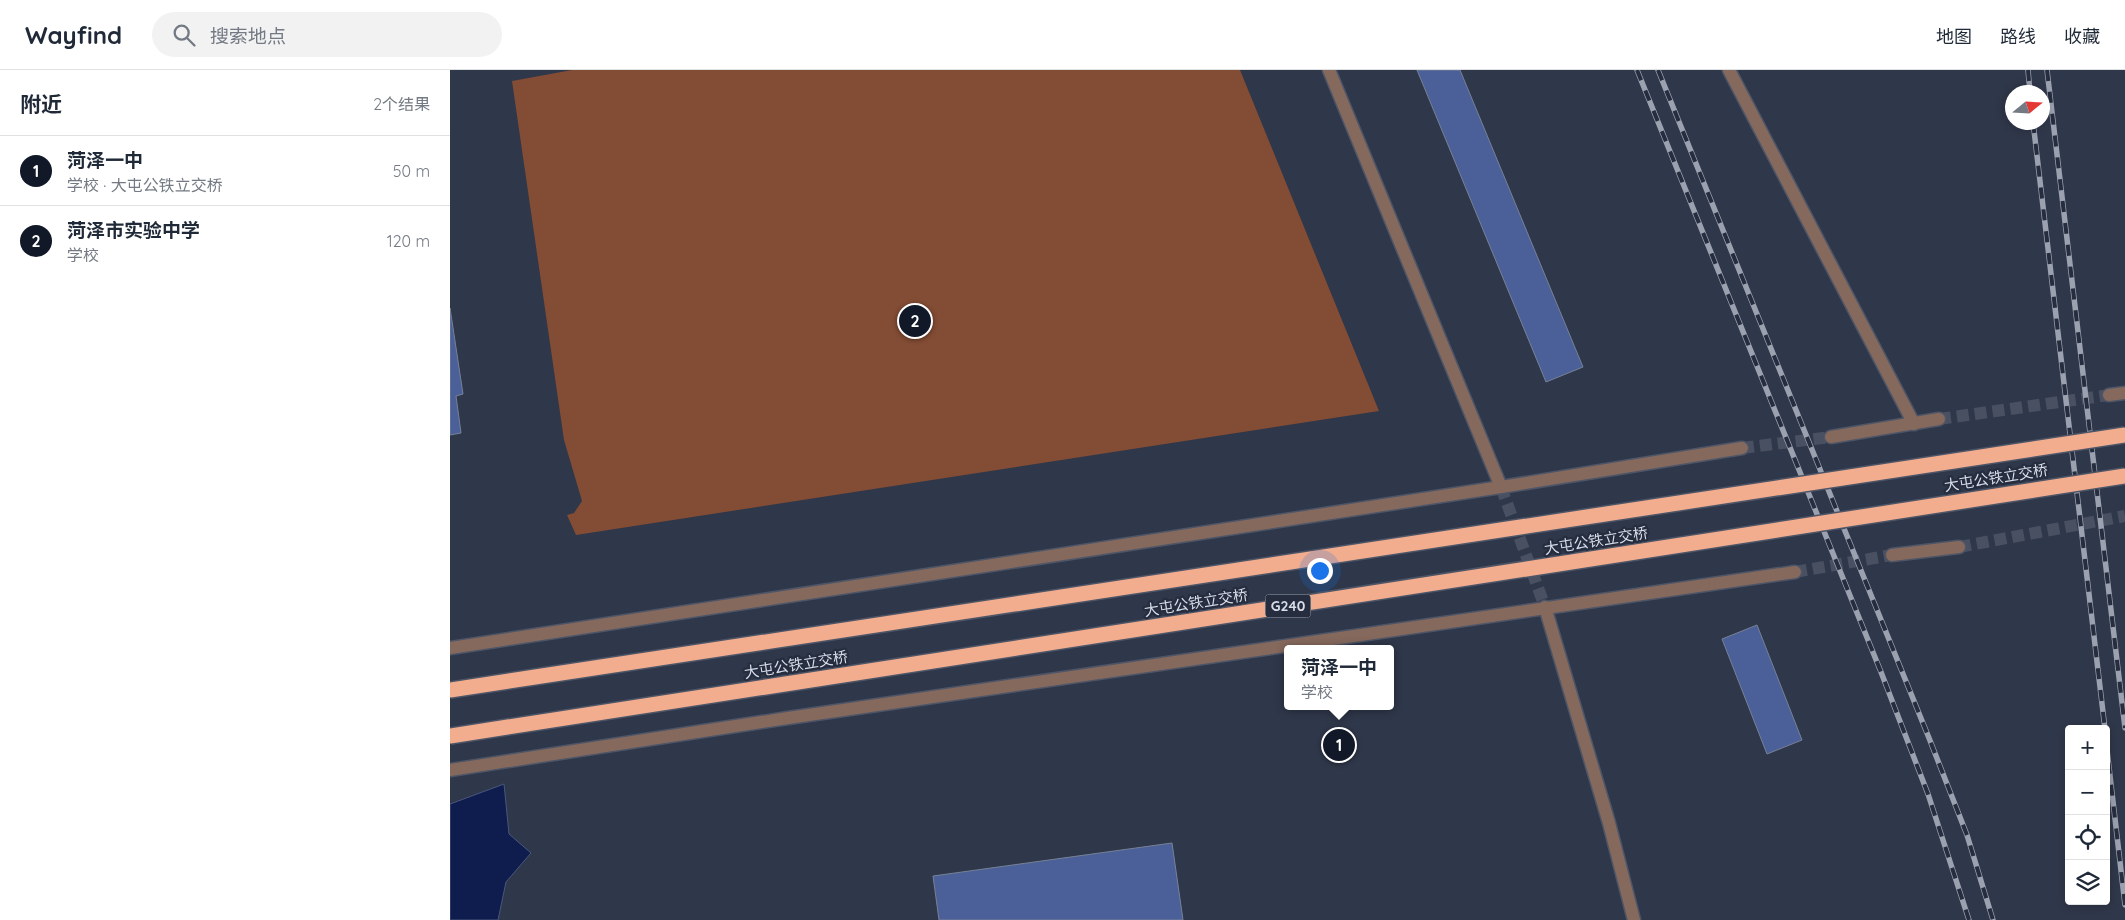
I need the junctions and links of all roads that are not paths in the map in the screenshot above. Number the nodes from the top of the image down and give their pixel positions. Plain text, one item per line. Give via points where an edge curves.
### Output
1 (1329, 70) edge
2 (1729, 70) edge
3 (2125, 393) edge
4 (2109, 395) tunnel mouth
5 (1939, 419) tunnel mouth
6 (1914, 424) junction
7 (2125, 435) edge
8 (1831, 437) tunnel mouth
9 (1742, 448) tunnel mouth
10 (2125, 476) edge
11 (1502, 487) junction
12 (1959, 547) tunnel mouth
13 (1892, 555) tunnel mouth
14 (1795, 572) tunnel mouth
15 (1545, 607) junction
16 (1290, 645) edge
17 (1284, 646) edge
18 (450, 648) edge
19 (450, 690) edge
20 (450, 736) edge
21 (450, 770) edge
22 (1634, 920) edge

1 - 11 street
2 - 6 street
3 - 4 street
5 - 6 street
6 - 8 street
7 - 19 highway, 大屯公铁立交桥, bridge
9 - 11 street
10 - 20 highway, 大屯公铁立交桥 / G240, bridge
11 - 18 street
12 - 13 street
14 - 15 street
15 - 16 street
15 - 22 street
17 - 21 street

